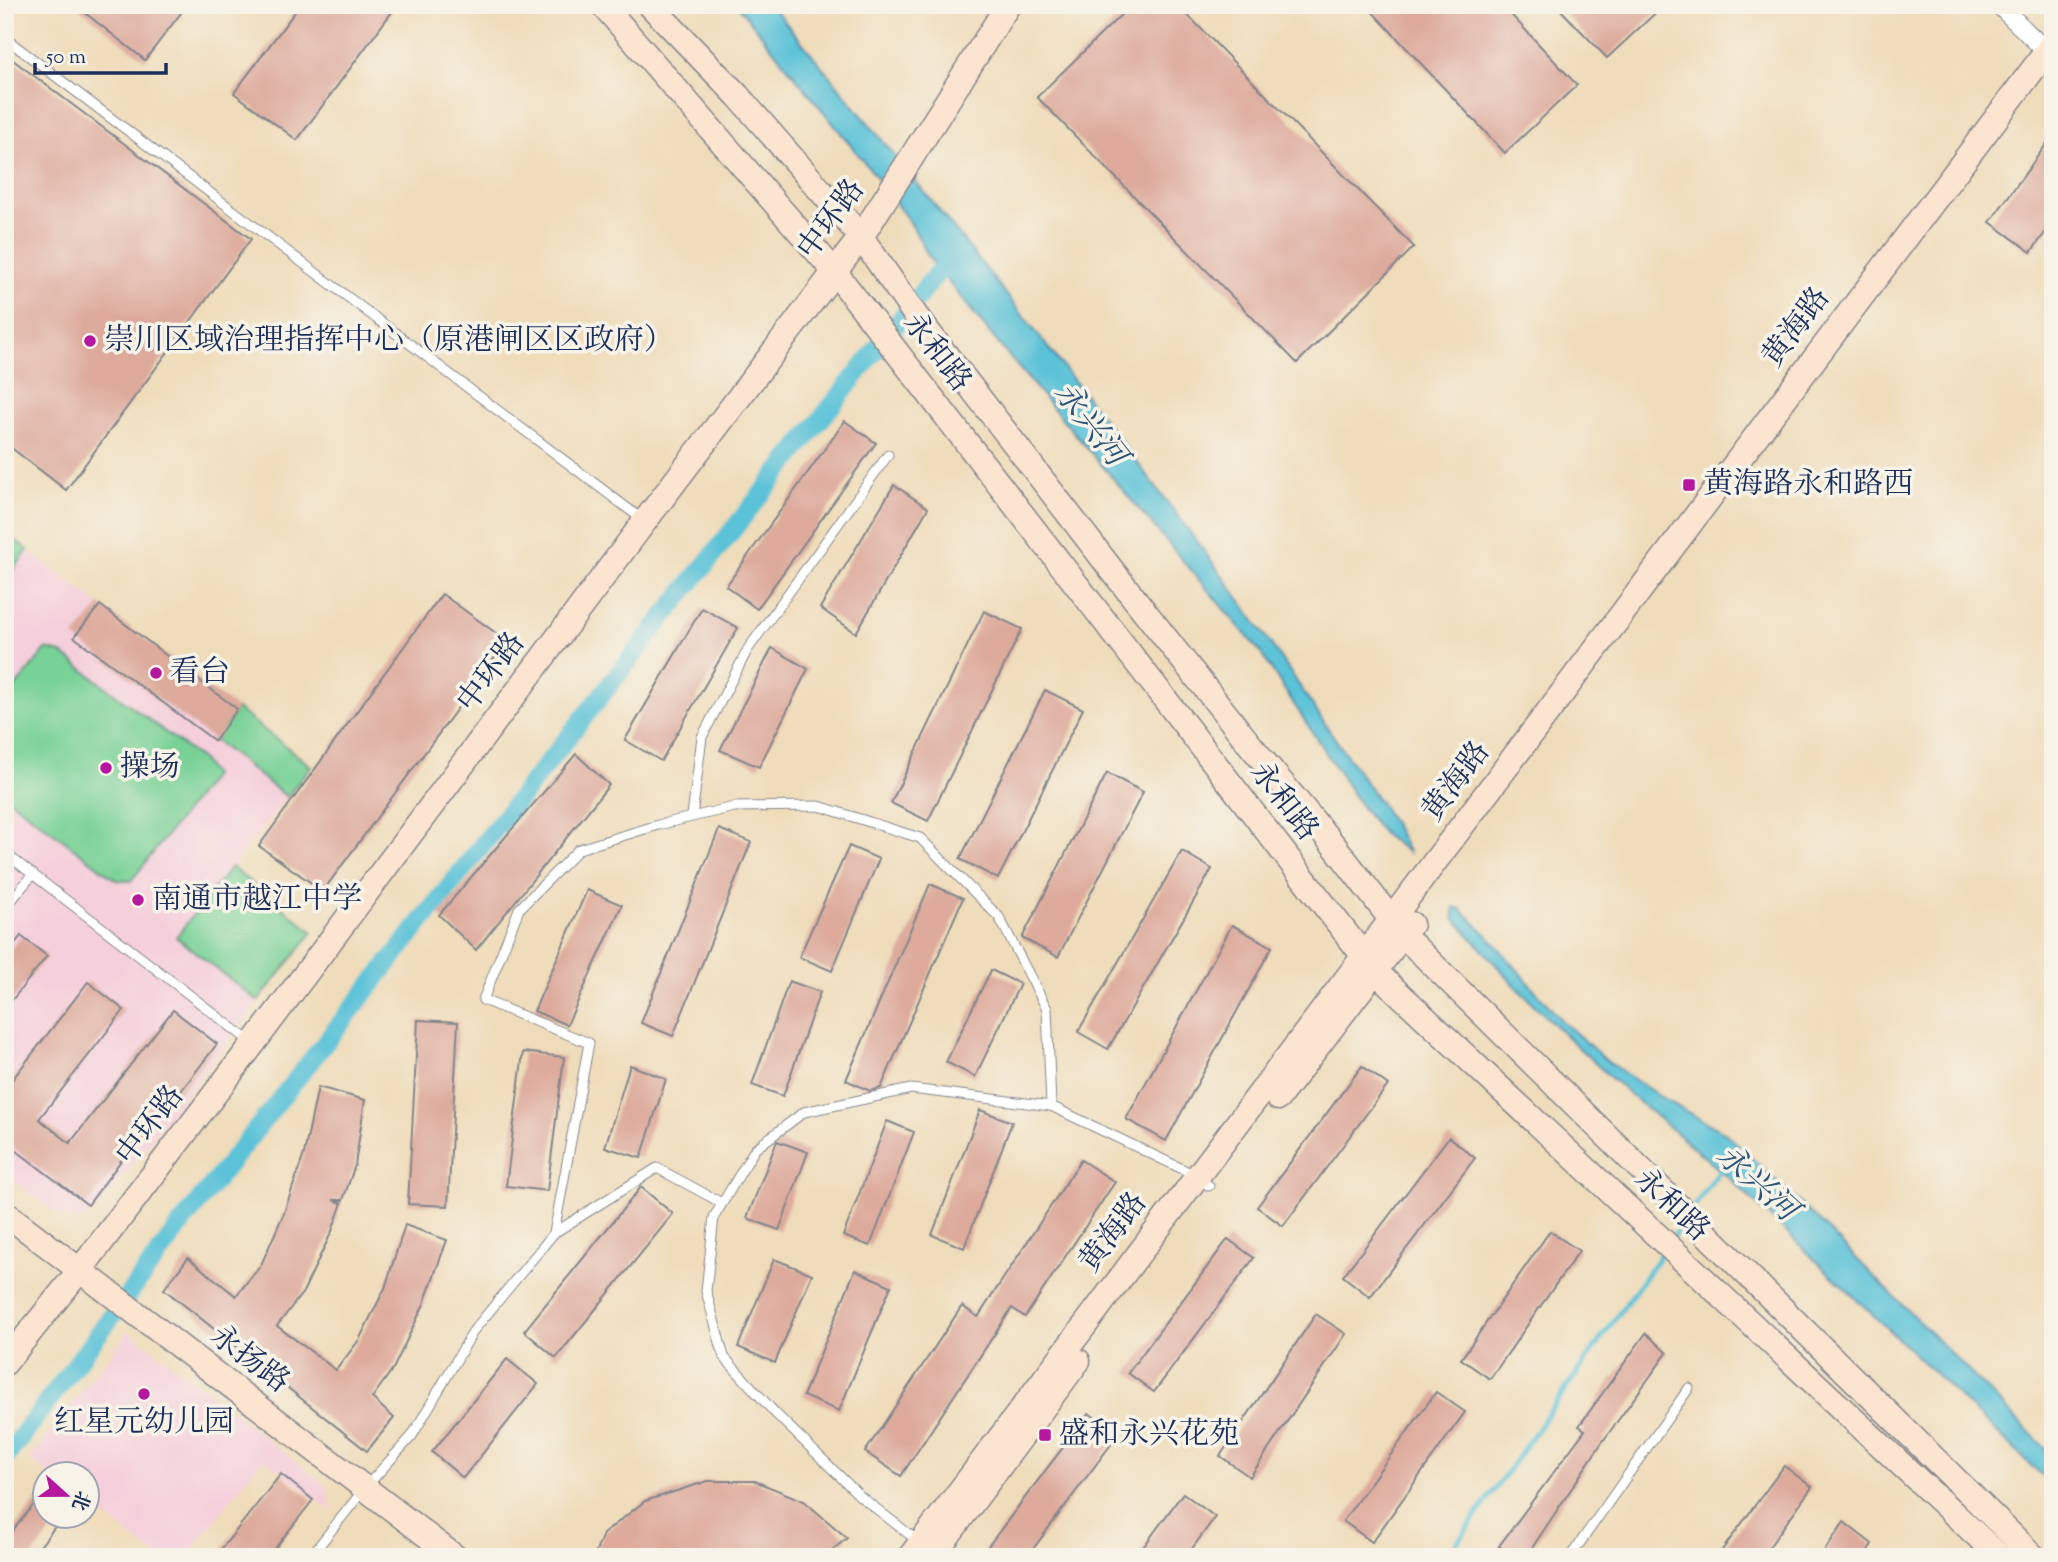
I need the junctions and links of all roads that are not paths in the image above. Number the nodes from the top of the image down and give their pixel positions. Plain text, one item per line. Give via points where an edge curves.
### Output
1 (603, 5) edge
2 (650, 5) edge
3 (1008, 5) edge
4 (2000, 5) edge
5 (5, 38) edge
6 (2051, 56) edge
7 (861, 237) junction
8 (834, 271) junction
9 (888, 455) dead end
10 (645, 521) junction
11 (692, 816) junction
12 (5, 853) edge
13 (33, 874) junction
14 (5, 908) edge
15 (1397, 928) junction
16 (1370, 965) junction
17 (253, 1045) junction
18 (1051, 1106) junction
19 (1203, 1181) junction
20 (722, 1203) junction
21 (5, 1213) edge
22 (554, 1233) junction
23 (86, 1274) junction
24 (5, 1363) edge
25 (1689, 1388) dead end
26 (365, 1488) junction
27 (924, 1553) edge
28 (310, 1557) edge
29 (455, 1557) edge
30 (1570, 1557) edge
31 (2000, 1557) edge
32 (2034, 1557) edge

1 - 8 main road, 永和路
2 - 7 main road, 永和路 via 738,96
3 - 7 main road, 中环路
4 - 6 street
5 - 10 lane
6 - 15 main road, 黄海路 via 1691,545
7 - 8 main road, 中环路
7 - 15 main road, 永和路 via 916,316 1119,580
8 - 10 main road, 中环路
8 - 16 main road, 永和路
9 - 11 lane via 748,649 702,737
10 - 17 main road, 中环路
11 - 18 lane via 734,807 819,806 920,838 999,917 1047,1009
11 - 22 lane via 579,849 519,909 483,1000 589,1043
12 - 13 lane
13 - 14 lane
13 - 17 lane
15 - 16 main road, 黄海路
15 - 32 main road, 永和路
16 - 19 main road, 黄海路
16 - 31 main road, 永和路
17 - 23 main road, 中环路
18 - 19 lane
18 - 20 lane via 911,1089 804,1112 755,1149
19 - 27 main road, 黄海路
20 - 22 lane via 657,1168
20 - 27 lane via 714,1216 706,1291 724,1357 775,1413
21 - 23 main road, 永扬路
22 - 26 lane via 474,1330 412,1436
23 - 24 main road, 中环路
23 - 26 main road, 永扬路
25 - 30 lane
26 - 28 lane
26 - 29 main road, 永扬路

